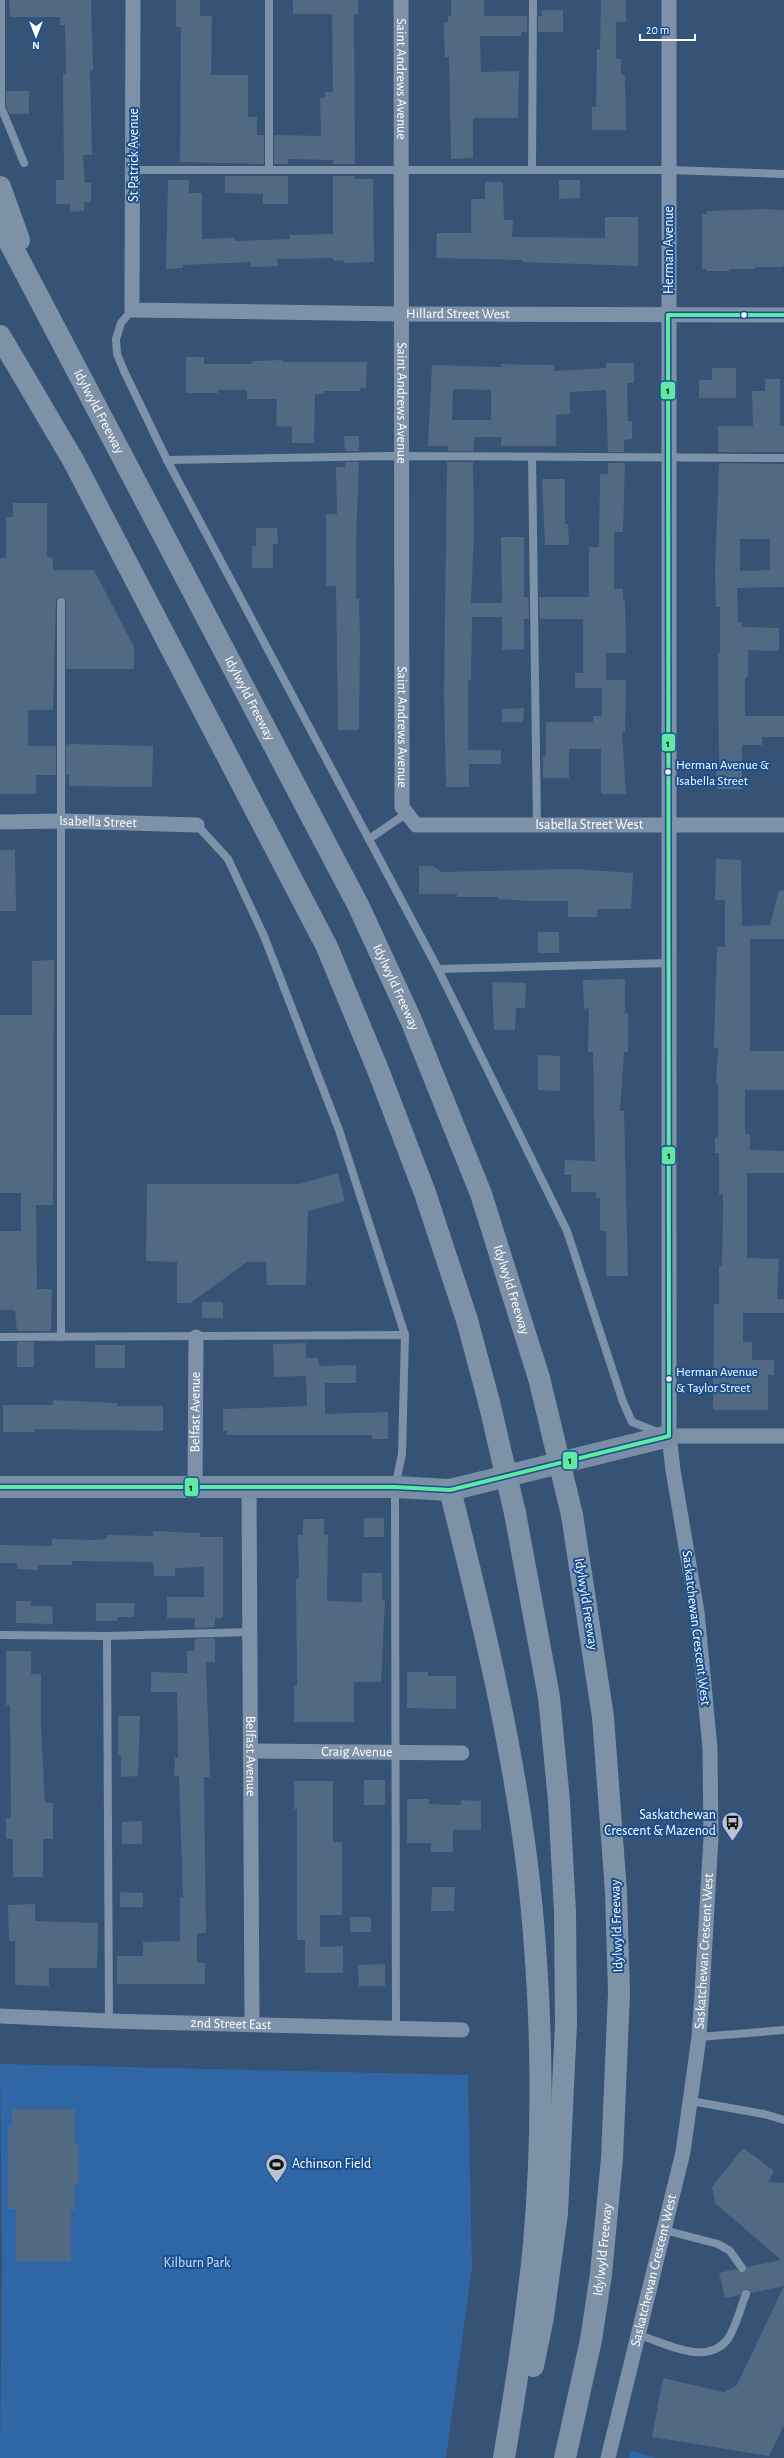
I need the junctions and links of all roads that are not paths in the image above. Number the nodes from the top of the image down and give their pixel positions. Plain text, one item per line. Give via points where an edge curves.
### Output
1 (1, 0) edge
2 (133, 0) edge
3 (269, 0) edge
4 (401, 0) edge
5 (533, 0) edge
6 (669, 0) edge
7 (24, 162) dead end
8 (269, 169) junction
9 (134, 170) junction
10 (402, 170) junction
11 (532, 170) junction
12 (669, 170) junction
13 (784, 174) edge
14 (0, 187) edge
15 (0, 224) edge
16 (39, 296) junction
17 (132, 310) junction
18 (402, 314) junction
19 (668, 315) junction
20 (784, 315) edge
21 (0, 336) edge
22 (402, 456) junction
23 (532, 457) junction
24 (670, 457) junction
25 (784, 458) edge
26 (167, 460) junction
27 (61, 602) dead end
28 (405, 810) junction
29 (62, 821) junction
30 (0, 822) edge
31 (197, 825) joint
32 (537, 825) junction
33 (670, 825) junction
34 (784, 825) edge
35 (369, 839) junction
36 (669, 963) junction
37 (438, 969) junction
38 (405, 1335) junction
39 (0, 1337) edge
40 (61, 1337) junction
41 (196, 1338) junction
42 (670, 1436) junction
43 (784, 1436) edge
44 (195, 1487) junction
45 (395, 1487) junction
46 (0, 1488) edge
47 (250, 1488) junction
48 (450, 1490) junction
49 (251, 1632) junction
50 (0, 1635) edge
51 (107, 1636) junction
52 (252, 1751) junction
53 (396, 1752) junction
54 (462, 1753) dead end
55 (0, 2016) edge
56 (109, 2021) junction
57 (252, 2024) junction
58 (396, 2030) junction
59 (462, 2030) dead end
60 (784, 2030) edge
61 (699, 2037) junction
62 (691, 2101) junction
63 (784, 2120) edge
64 (664, 2230) junction
65 (742, 2268) dead end
66 (746, 2294) dead end
67 (638, 2335) junction
68 (504, 2458) edge
69 (512, 2458) edge
70 (565, 2458) edge
71 (608, 2458) edge

1 - 7 lane via 1,107
2 - 9 street, St Patrick Avenue
3 - 8 lane
4 - 10 street, Saint Andrews Avenue
5 - 11 lane
6 - 12 street, Herman Avenue
8 - 9 lane
8 - 10 lane
9 - 17 street, St Patrick Avenue
10 - 11 lane
10 - 18 street, Saint Andrews Avenue
11 - 12 lane
12 - 13 lane
12 - 19 street, Herman Avenue
14 - 16 highway
15 - 16 highway, Idylwyld Freeway
16 - 70 highway, Idylwyld Freeway, bridge via 362,914 411,1020 481,1194 539,1378 572,1515 603,1717 616,1892 619,1993 612,2158 601,2274 591,2340
17 - 18 street, Hillard Street West
17 - 26 lane via 119,328 116,339 117,354
18 - 19 street, Hillard Street West
18 - 22 street, Saint Andrews Avenue
19 - 20 street, Hillard Street West
19 - 24 street, Herman Avenue
21 - 69 highway, bridge via 73,460 326,947 378,1070 425,1193 467,1320 489,1402 515,1513 549,1697 566,1910 566,2024 556,2220 543,2318
22 - 23 lane
22 - 26 lane
22 - 28 street, Saint Andrews Avenue
23 - 24 lane
23 - 32 lane
24 - 25 lane
24 - 33 street, Herman Avenue
26 - 35 lane
27 - 29 lane
28 - 32 street, Isabella Street West via 416,825
28 - 35 lane
29 - 30 street, Isabella Street
29 - 31 street, Isabella Street
29 - 40 lane
31 - 38 lane via 228,860 264,936 339,1130
32 - 33 street, Isabella Street West
33 - 34 street, Isabella Street West
33 - 36 street, Herman Avenue
35 - 37 lane
36 - 37 lane
36 - 42 street, Herman Avenue
37 - 42 lane via 567,1232 623,1402 632,1422
38 - 41 lane
38 - 45 lane via 402,1454
39 - 40 lane
40 - 41 lane
41 - 44 street, Belfast Avenue
42 - 43 street
42 - 48 street
42 - 61 street, Saskatchewan Crescent West via 673,1470 697,1612 710,1748 711,1838
44 - 46 street
44 - 47 street
45 - 47 street
45 - 48 street
45 - 53 lane
47 - 49 street, Belfast Avenue
48 - 68 highway via 487,1640 514,1772 531,1900 538,2014 540,2151 534,2243 522,2351
49 - 51 lane
49 - 52 street, Belfast Avenue
50 - 51 lane
51 - 56 lane
52 - 53 street, Craig Avenue
52 - 57 street, Belfast Avenue
53 - 54 street, Craig Avenue
53 - 58 lane
55 - 56 street, 2nd Street East
56 - 57 street, 2nd Street East
57 - 58 street, 2nd Street East
58 - 59 street, 2nd Street East
60 - 61 lane
61 - 62 street, Saskatchewan Crescent West
62 - 63 lane
62 - 64 street, Saskatchewan Crescent West via 683,2152
64 - 65 lane via 718,2244 730,2251
64 - 67 street, Saskatchewan Crescent West
66 - 67 lane via 728,2339 710,2352 696,2353
67 - 71 street, Saskatchewan Crescent West

